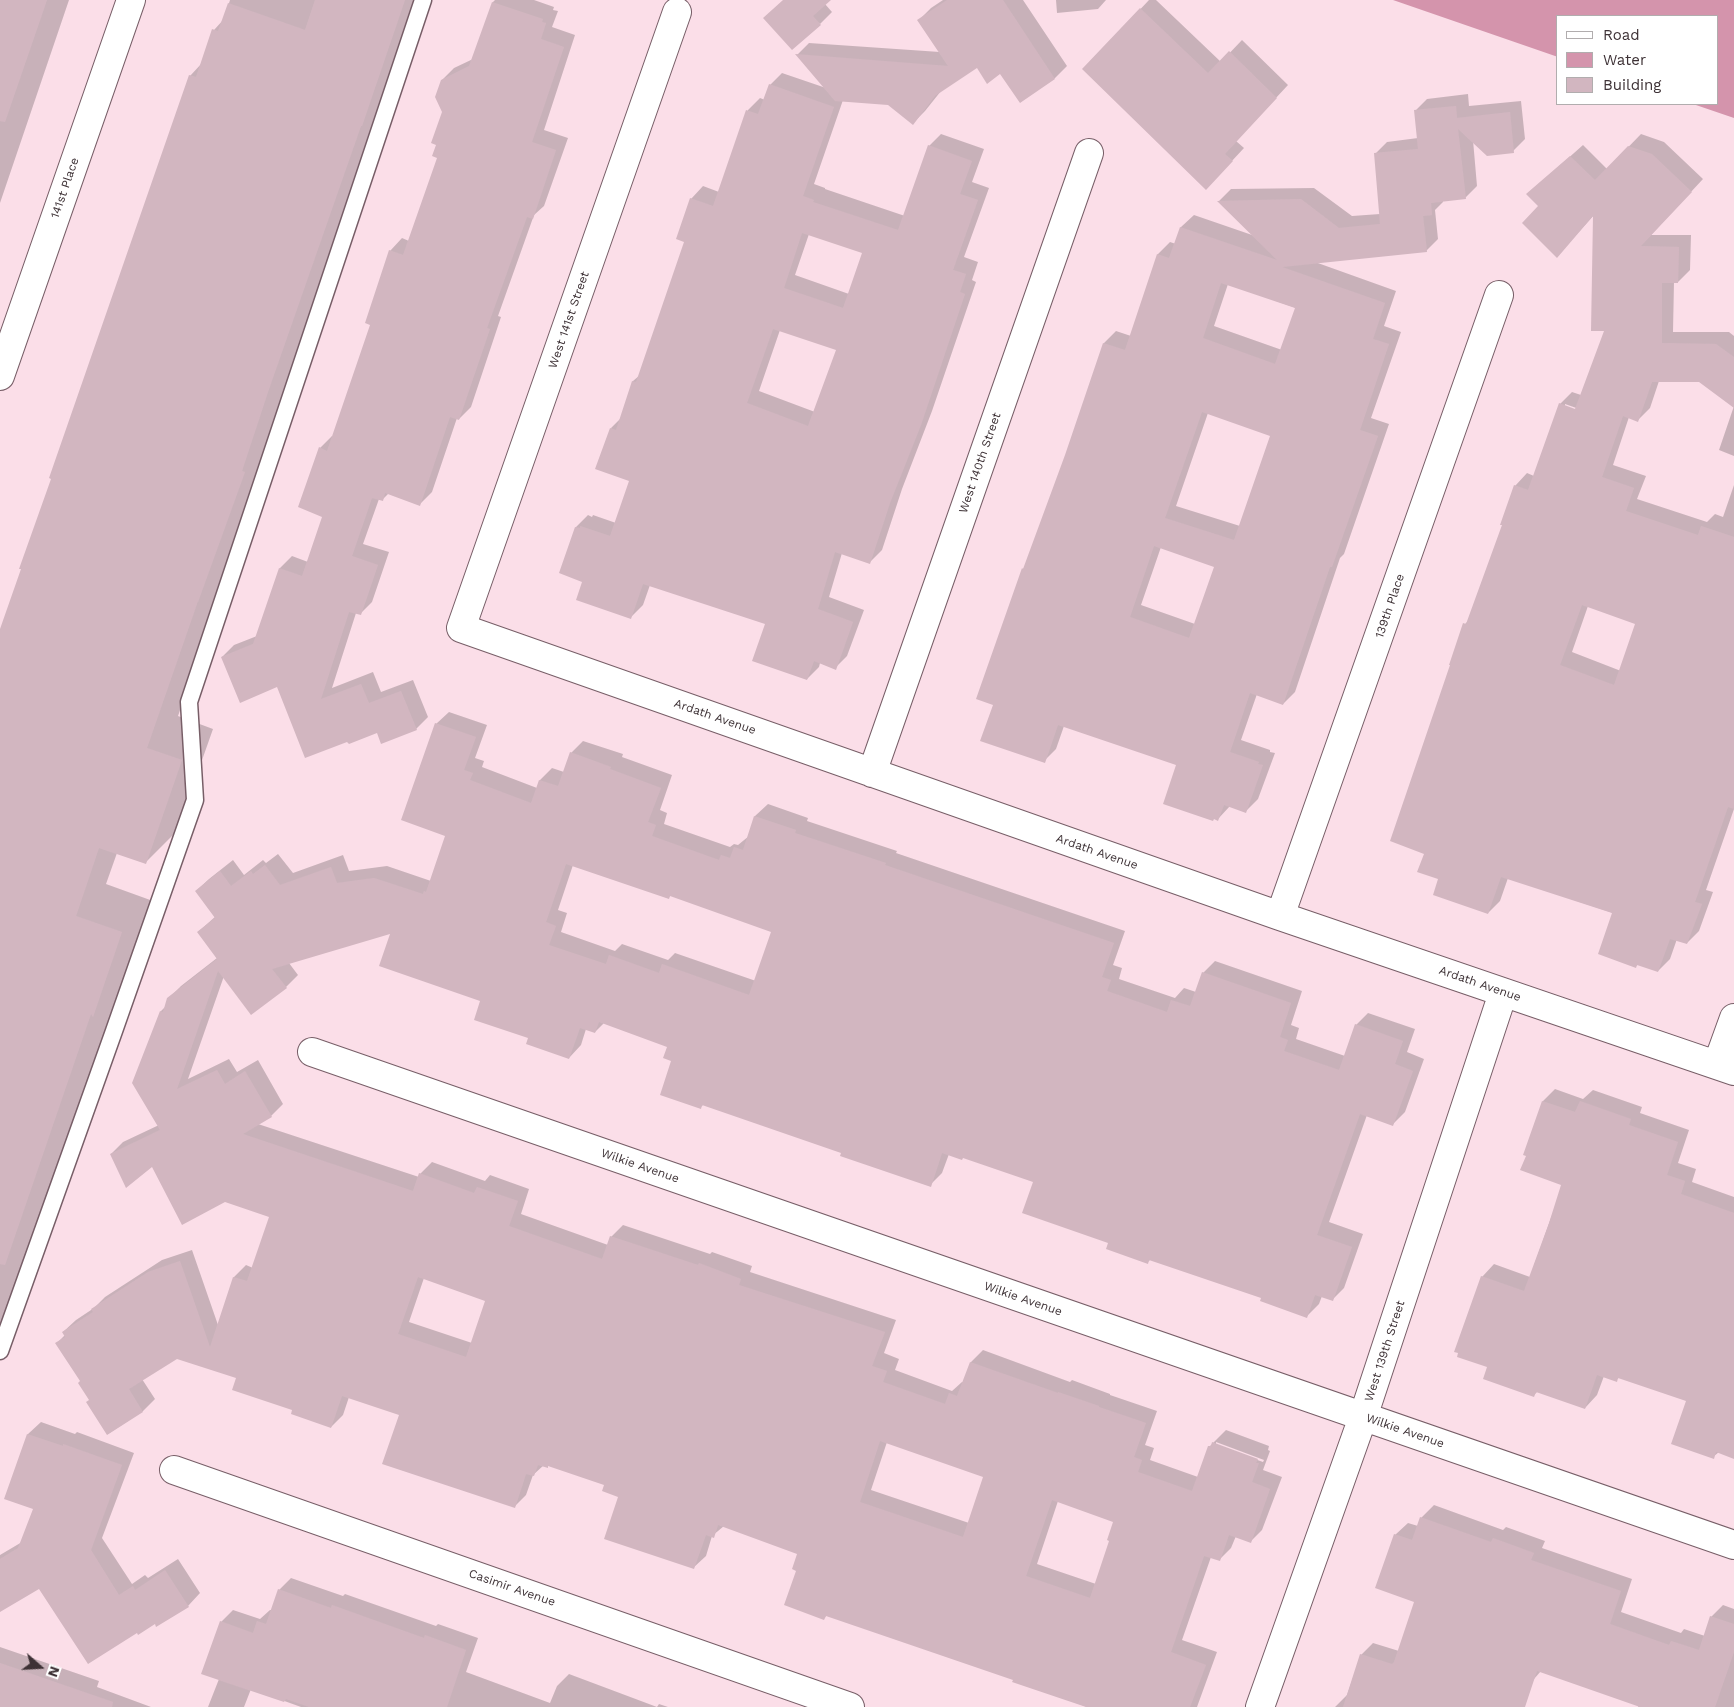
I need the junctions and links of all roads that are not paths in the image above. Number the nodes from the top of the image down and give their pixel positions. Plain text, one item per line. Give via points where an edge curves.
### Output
1 (131, 0) edge
2 (422, 0) edge
3 (677, 12) dead end
4 (1089, 152) dead end
5 (1499, 295) dead end
6 (0, 376) edge
7 (461, 628) joint
8 (872, 773) junction
9 (1280, 916) junction
10 (1503, 993) junction
11 (1734, 1018) edge
12 (312, 1052) dead end
13 (1726, 1068) edge
14 (0, 1351) edge
15 (1363, 1417) junction
16 (174, 1470) dead end
17 (1734, 1545) edge
18 (850, 1707) edge
19 (1260, 1707) edge

1 - 6 street, 141st Place
2 - 14 lane via 189,702 195,800
3 - 7 street, West 141st Street
4 - 8 street, West 140th Street
5 - 9 street, 139th Place
7 - 8 street, Ardath Avenue
8 - 9 street, Ardath Avenue
9 - 10 street, Ardath Avenue
10 - 13 street, Ardath Avenue
10 - 15 street, West 139th Street
11 - 13 street
12 - 15 street, Wilkie Avenue
15 - 17 street, Wilkie Avenue
15 - 19 street, West 139th Street
16 - 18 street, Casimir Avenue

